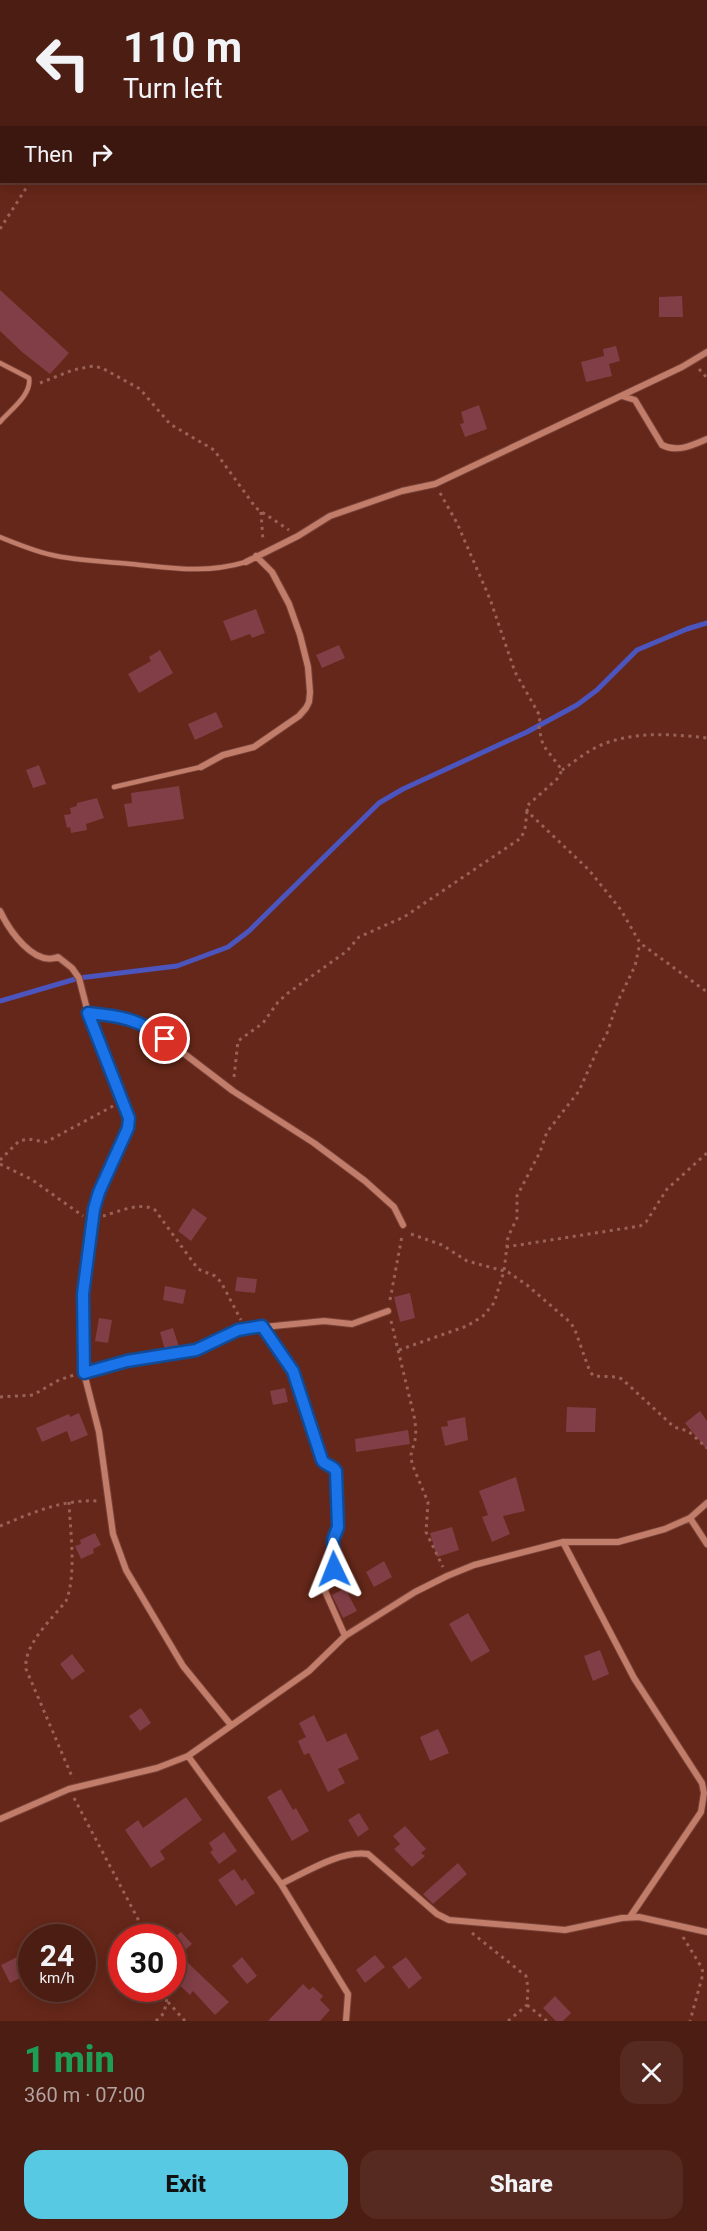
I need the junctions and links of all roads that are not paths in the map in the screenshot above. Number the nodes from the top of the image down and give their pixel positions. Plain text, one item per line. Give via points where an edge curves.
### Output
1 (707, 352) edge
2 (1, 365) edge
3 (622, 396) junction
4 (0, 422) edge
5 (707, 440) edge
6 (0, 537) edge
7 (256, 556) junction
8 (246, 562) joint
9 (201, 767) joint
10 (114, 787) dead end
11 (0, 911) edge
12 (88, 1013) junction
13 (403, 1225) dead end
14 (388, 1311) road end
15 (262, 1326) junction
16 (84, 1373) junction
17 (707, 1503) edge
18 (690, 1518) junction
19 (563, 1542) junction
20 (707, 1544) edge
21 (345, 1636) junction
22 (231, 1725) junction
23 (188, 1756) junction
24 (0, 1819) edge
25 (281, 1884) junction
26 (630, 1917) junction
27 (707, 1932) edge
28 (346, 2021) edge

1 - 3 street
2 - 4 lane via 29,378 30,386
3 - 5 street via 635,400 662,446 682,448
3 - 7 street via 435,484 330,516
6 - 8 lane via 54,556 108,562 191,570
7 - 8 street
7 - 9 street via 272,572 289,604 308,667 309,702 299,716 254,747 223,755
9 - 10 lane
11 - 12 street via 15,937 37,957 58,957 76,973
12 - 13 street via 117,1016 148,1026 233,1091 365,1180 394,1207
12 - 16 street via 129,1115 128,1128 99,1192 92,1221 83,1294
14 - 15 street via 352,1324 324,1321
15 - 16 street via 196,1350 127,1361
15 - 21 street via 293,1371 322,1460 336,1471 335,1565 326,1591
16 - 22 street via 99,1432 113,1534 126,1570 183,1666
17 - 18 street
18 - 19 street via 618,1542
18 - 20 street
19 - 21 street via 447,1576
19 - 26 street via 634,1678 702,1783 704,1793 701,1812
21 - 22 street via 309,1671
22 - 23 street
23 - 24 street via 157,1768 69,1789
23 - 25 street
25 - 26 street via 356,1852 368,1854 437,1914 456,1921 564,1930
25 - 28 street via 348,1994
26 - 27 street

